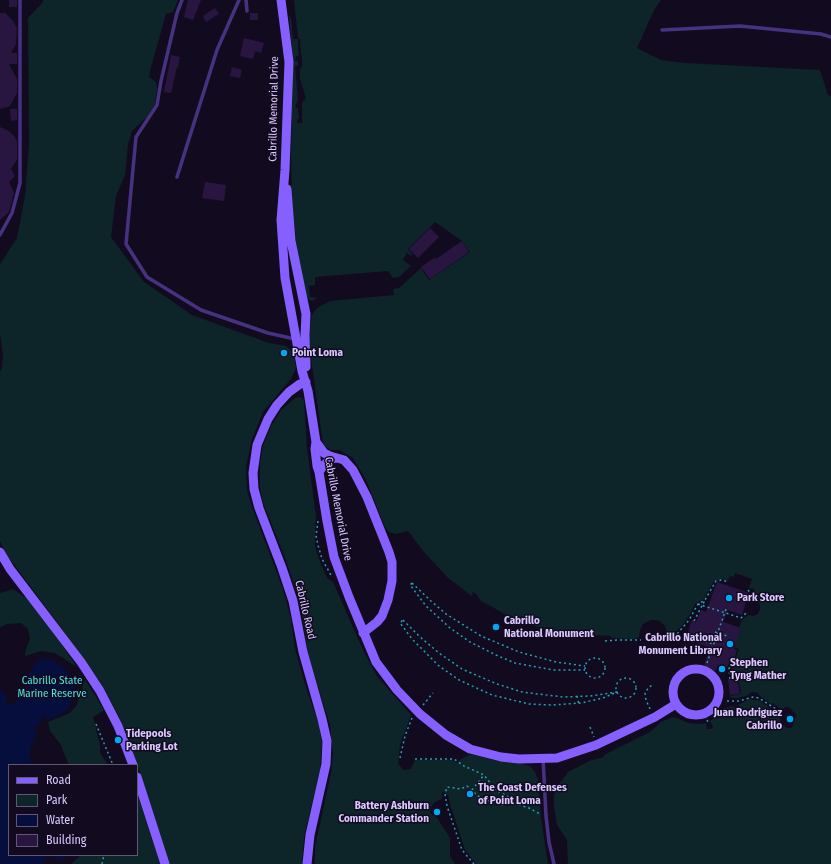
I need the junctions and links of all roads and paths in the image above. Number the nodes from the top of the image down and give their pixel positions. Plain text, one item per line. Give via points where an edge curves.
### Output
1 (20, 0) edge
2 (182, 0) edge
3 (239, 0) edge
4 (246, 0) edge
5 (281, 0) edge
6 (247, 11) dead end
7 (662, 30) dead end
8 (831, 36) edge
9 (285, 170) junction
10 (177, 177) dead end
11 (0, 235) edge
12 (296, 340) junction
13 (306, 382) junction
14 (316, 442) junction
15 (336, 458) junction
16 (319, 472) junction
17 (0, 552) edge
18 (728, 582) dead end
19 (748, 590) dead end
20 (705, 600) junction
21 (752, 601) dead end
22 (698, 604) junction
23 (703, 606) junction
24 (726, 609) dead end
25 (747, 612) dead end
26 (724, 613) junction
27 (694, 621) dead end
28 (716, 632) junction
29 (363, 633) junction
30 (690, 633) dead end
31 (727, 636) dead end
32 (641, 640) dead end
33 (605, 641) dead end
34 (664, 641) dead end
35 (713, 644) junction
36 (732, 660) dead end
37 (707, 663) dead end
38 (567, 664) junction
39 (584, 666) junction
40 (729, 669) junction
41 (585, 670) junction
42 (567, 671) junction
43 (720, 673) dead end
44 (730, 679) dead end
45 (654, 684) dead end
46 (617, 692) junction
47 (433, 693) dead end
48 (577, 696) junction
49 (727, 701) dead end
50 (579, 704) junction
51 (676, 704) junction
52 (420, 708) dead end
53 (651, 711) dead end
54 (782, 713) dead end
55 (413, 714) dead end
56 (96, 724) dead end
57 (590, 727) dead end
58 (594, 739) dead end
59 (400, 758) dead end
60 (543, 758) junction
61 (415, 759) dead end
62 (113, 764) edge
63 (133, 764) edge
64 (484, 775) junction
65 (138, 780) edge
66 (472, 790) junction
67 (513, 803) junction
68 (542, 815) dead end
69 (165, 864) edge
70 (307, 864) edge
71 (474, 864) edge
72 (554, 864) edge

1 - 11 lane via 20,183 12,213
2 - 12 lane via 157,105 136,137 126,244 147,277 201,310
3 - 10 lane via 217,50
4 - 6 lane
5 - 9 street, Cabrillo Memorial Drive via 289,62
7 - 8 lane via 740,26
9 - 12 street, Cabrillo Memorial Drive via 281,242
9 - 13 street, Cabrillo Memorial Drive via 290,241 306,314
12 - 13 street, Cabrillo Memorial Drive
13 - 14 street, Cabrillo Memorial Drive
13 - 70 street, Cabrillo Road via 289,392 268,419 257,445 253,473 259,508 293,601 304,656 327,741 326,769 310,835
14 - 15 street, Cabrillo Memorial Drive via 324,453
14 - 16 street, Cabrillo Memorial Drive via 314,450
15 - 16 street via 324,464
15 - 29 street, Cabrillo Memorial Drive via 348,464 360,482 385,539 392,562 391,590 385,609 377,622
16 - 29 street, Cabrillo Memorial Drive via 334,557
17 - 63 street via 100,692 118,726
18 - 20 path via 716,581
19 - 21 path
20 - 22 path
20 - 23 path
22 - 23 path
22 - 34 path via 678,633
23 - 26 path
23 - 27 path
24 - 26 path
25 - 26 path via 741,618
26 - 28 path
28 - 31 path
28 - 35 path
29 - 60 street via 376,662 397,690 420,714 446,735 470,749 483,753 519,759
30 - 35 path via 689,636
32 - 33 path
35 - 37 path
36 - 40 path
38 - 39 path
38 - 42 path
38 - 42 path via 519,652 481,636 446,614 412,583 410,585 435,615 470,642 515,663
39 - 41 path
39 - 41 path via 587,661 594,658 601,660 605,667 604,672 597,678 588,676
40 - 43 path
40 - 44 path
41 - 42 path
45 - 53 path via 646,693
46 - 46 path via 623,698 632,696 635,684 629,678 621,679 616,685
46 - 48 path
46 - 50 path
47 - 52 path
48 - 50 path
48 - 50 path via 563,697 522,692 478,677 439,653 403,620 400,622 420,648 439,666 473,687 492,695 529,704
49 - 54 path via 760,698
51 - 51 street via 690,714 707,712 716,704 719,693 717,682 710,673 699,669 687,670 678,677 672,690
51 - 60 street via 596,745 557,758
55 - 59 path via 404,736
56 - 62 path
57 - 58 path
60 - 72 lane via 546,816
61 - 64 path via 454,758 464,766
64 - 66 path
64 - 67 path via 496,790
65 - 69 street
66 - 67 path via 493,803
66 - 71 path via 467,786 461,789 447,787 445,794 462,850
67 - 68 path

